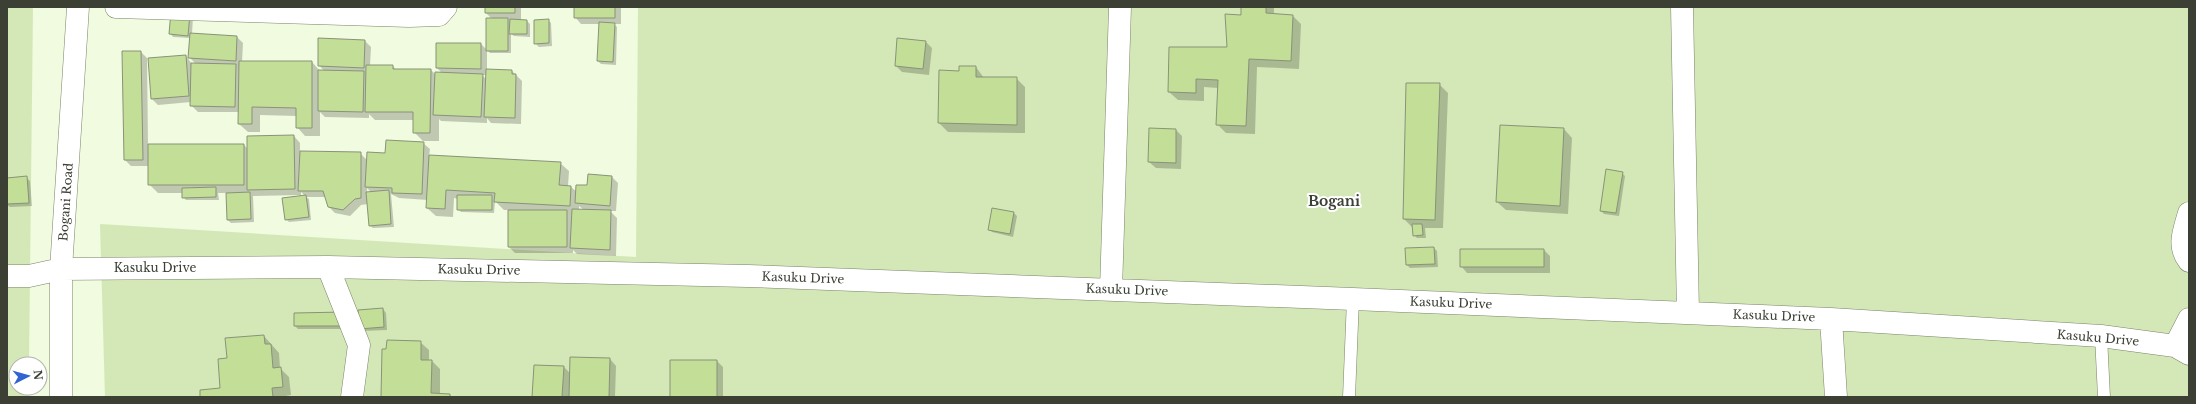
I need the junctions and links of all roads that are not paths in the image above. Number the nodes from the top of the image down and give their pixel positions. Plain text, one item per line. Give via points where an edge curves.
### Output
1 (78, 7) edge
2 (116, 7) edge
3 (446, 7) edge
4 (1120, 7) edge
5 (1682, 7) edge
6 (2189, 213) edge
7 (2189, 261) edge
8 (328, 267) junction
9 (62, 269) junction
10 (7, 276) edge
11 (1111, 290) junction
12 (1353, 299) junction
13 (1688, 313) junction
14 (1831, 319) junction
15 (2189, 319) edge
16 (2101, 336) junction
17 (2182, 350) edge
18 (61, 397) edge
19 (352, 397) edge
20 (1349, 397) edge
21 (1836, 397) edge
22 (2104, 397) edge

1 - 9 street, Bogani Road
2 - 3 street via 409,16 439,15
4 - 11 street
5 - 13 street
6 - 7 street via 2181,242
8 - 9 street, Kasuku Drive
8 - 11 street, Kasuku Drive via 756,276
8 - 19 street via 359,345
9 - 10 street, Kasuku Drive via 28,276
9 - 18 street, Bogani Road
11 - 12 street, Kasuku Drive
12 - 13 street, Kasuku Drive
12 - 20 lane
13 - 14 street, Kasuku Drive
14 - 16 street, Kasuku Drive
14 - 21 street
15 - 17 street
16 - 17 street, Kasuku Drive
16 - 22 lane

